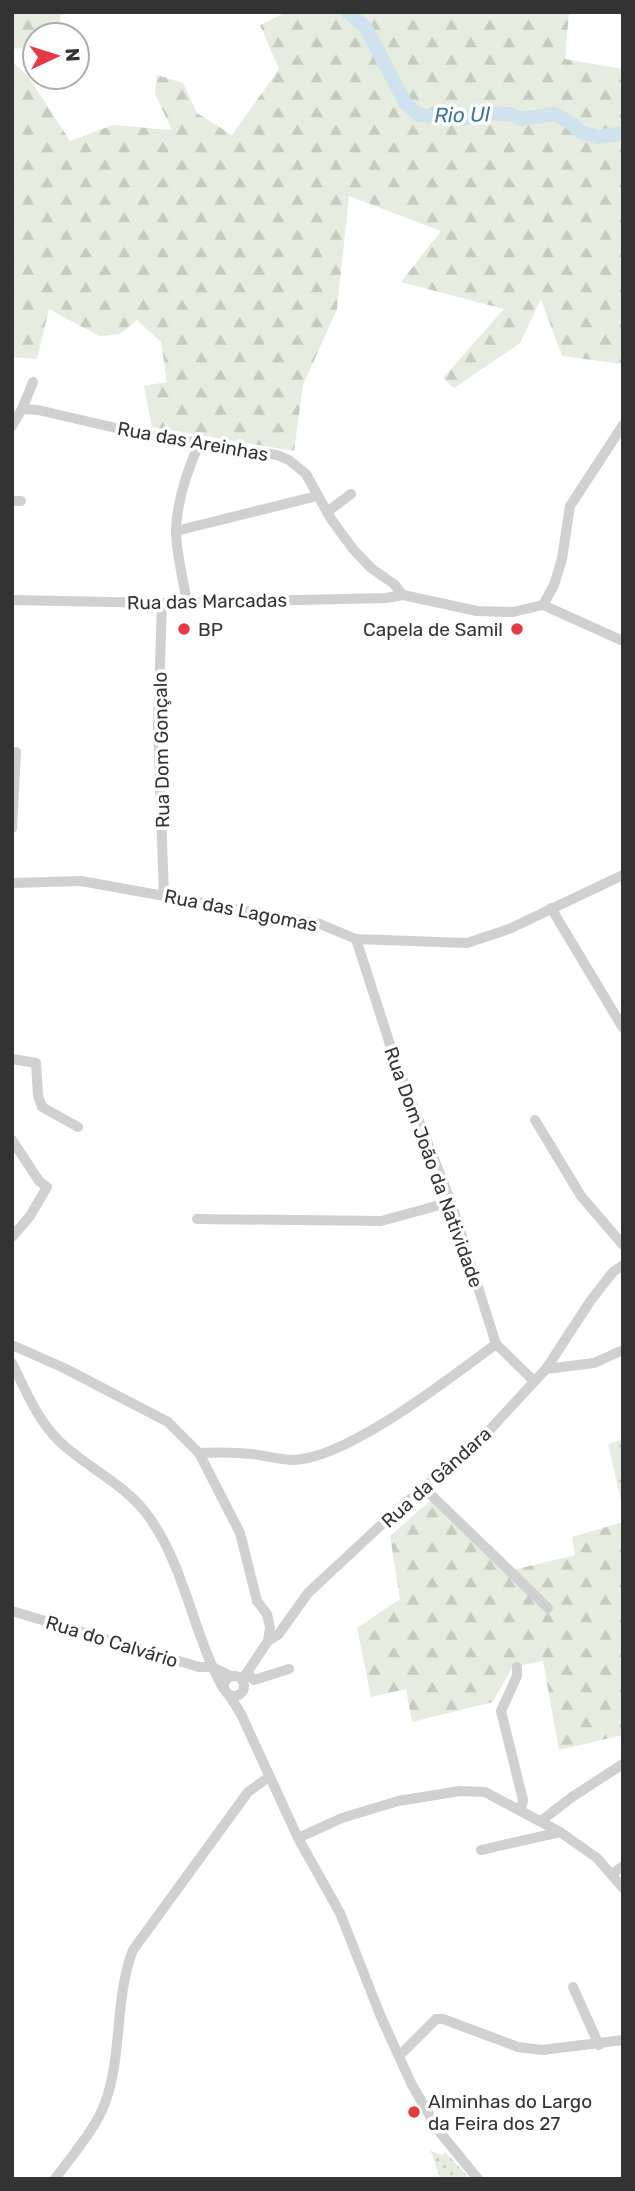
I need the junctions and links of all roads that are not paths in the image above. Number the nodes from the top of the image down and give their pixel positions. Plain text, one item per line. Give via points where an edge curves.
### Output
1 (33, 382) dead end
2 (22, 409) junction
3 (623, 425) edge
4 (12, 426) edge
5 (199, 444) junction
6 (351, 494) dead end
7 (317, 496) junction
8 (327, 512) junction
9 (176, 531) junction
10 (402, 595) junction
11 (12, 600) edge
12 (187, 602) junction
13 (162, 603) junction
14 (543, 605) junction
15 (623, 641) edge
16 (16, 752) dead end
17 (14, 776) edge
18 (12, 828) edge
19 (623, 875) edge
20 (12, 883) edge
21 (164, 896) junction
22 (551, 908) junction
23 (356, 939) junction
24 (623, 1028) edge
25 (12, 1059) edge
26 (535, 1120) dead end
27 (78, 1127) dead end
28 (12, 1139) edge
29 (451, 1202) junction
30 (197, 1219) dead end
31 (12, 1237) edge
32 (623, 1245) edge
33 (623, 1265) edge
34 (496, 1344) junction
35 (12, 1345) edge
36 (623, 1350) edge
37 (12, 1363) edge
38 (546, 1369) junction
39 (534, 1381) junction
40 (199, 1453) junction
41 (424, 1488) junction
42 (548, 1608) dead end
43 (12, 1611) edge
44 (268, 1641) junction
45 (212, 1667) junction
46 (517, 1667) dead end
47 (289, 1669) dead end
48 (231, 1676) junction
49 (244, 1676) junction
50 (226, 1692) junction
51 (240, 1694) junction
52 (241, 1714) junction
53 (623, 1764) edge
54 (270, 1777) junction
55 (521, 1809) junction
56 (541, 1821) junction
57 (560, 1832) junction
58 (298, 1838) junction
59 (481, 1850) dead end
60 (623, 1866) edge
61 (612, 1874) junction
62 (623, 1888) edge
63 (573, 1987) dead end
64 (623, 2040) edge
65 (599, 2045) junction
66 (398, 2056) junction
67 (55, 2179) edge
68 (478, 2179) edge

1 - 2 street
2 - 4 street
2 - 5 street, Rua das Areinhas
3 - 14 street via 570,506 562,559
5 - 7 street, Rua das Areinhas via 289,460 306,474
5 - 9 street via 187,470
6 - 8 street
7 - 8 street, Rua das Areinhas
7 - 9 street
8 - 10 street, Rua das Areinhas via 353,549
9 - 12 street
10 - 12 street, Rua das Marcadas
10 - 14 street via 477,611
11 - 13 street, Rua das Marcadas
12 - 13 street, Rua das Marcadas
13 - 21 street, Rua Dom Gonçalo via 158,724
14 - 15 street
16 - 17 street
17 - 18 street
19 - 22 street, Rua das Lagomas
20 - 21 street, Rua das Lagomas via 81,881
21 - 23 street, Rua das Lagomas via 320,924
22 - 23 street, Rua das Lagomas via 467,943
22 - 24 street
23 - 29 street, Rua Dom João da Natividade via 395,1060
25 - 27 street via 36,1063 42,1107
26 - 32 street via 581,1196
28 - 31 street via 47,1187
29 - 30 street via 381,1221
29 - 34 street, Rua Dom João da Natividade
33 - 38 street, Rua da Gândara via 591,1300
34 - 39 street, Rua Dom João da Natividade
34 - 40 street via 369,1431 320,1454 292,1460
35 - 40 street via 168,1422
36 - 38 street via 594,1363
37 - 45 street via 48,1429 131,1496 151,1520 169,1553
38 - 39 street, Rua da Gândara
39 - 41 street, Rua da Gândara via 483,1437
40 - 44 street via 240,1533 257,1601 267,1614
41 - 42 street
41 - 44 street, Rua da Gândara via 308,1593
43 - 45 street, Rua do Calvário via 199,1667
44 - 49 street, Rua da Gândara
45 - 48 street, Rua do Calvário
45 - 50 street
46 - 55 street via 500,1711 523,1800
47 - 49 street via 254,1680
48 - 49 street
48 - 50 street via 224,1682
49 - 51 street
50 - 51 street
50 - 52 street
51 - 52 street
52 - 54 street
53 - 56 street
54 - 58 street
54 - 67 street via 248,1792 132,1950 105,2104
55 - 56 street
55 - 58 street via 485,1792 460,1791 398,1801
56 - 57 street
57 - 59 street
57 - 61 street
58 - 66 street via 341,1913
60 - 61 street
61 - 62 street
63 - 65 street
64 - 65 street
65 - 66 street via 542,2050 517,2047 443,2019 436,2020
66 - 68 street via 438,2130

